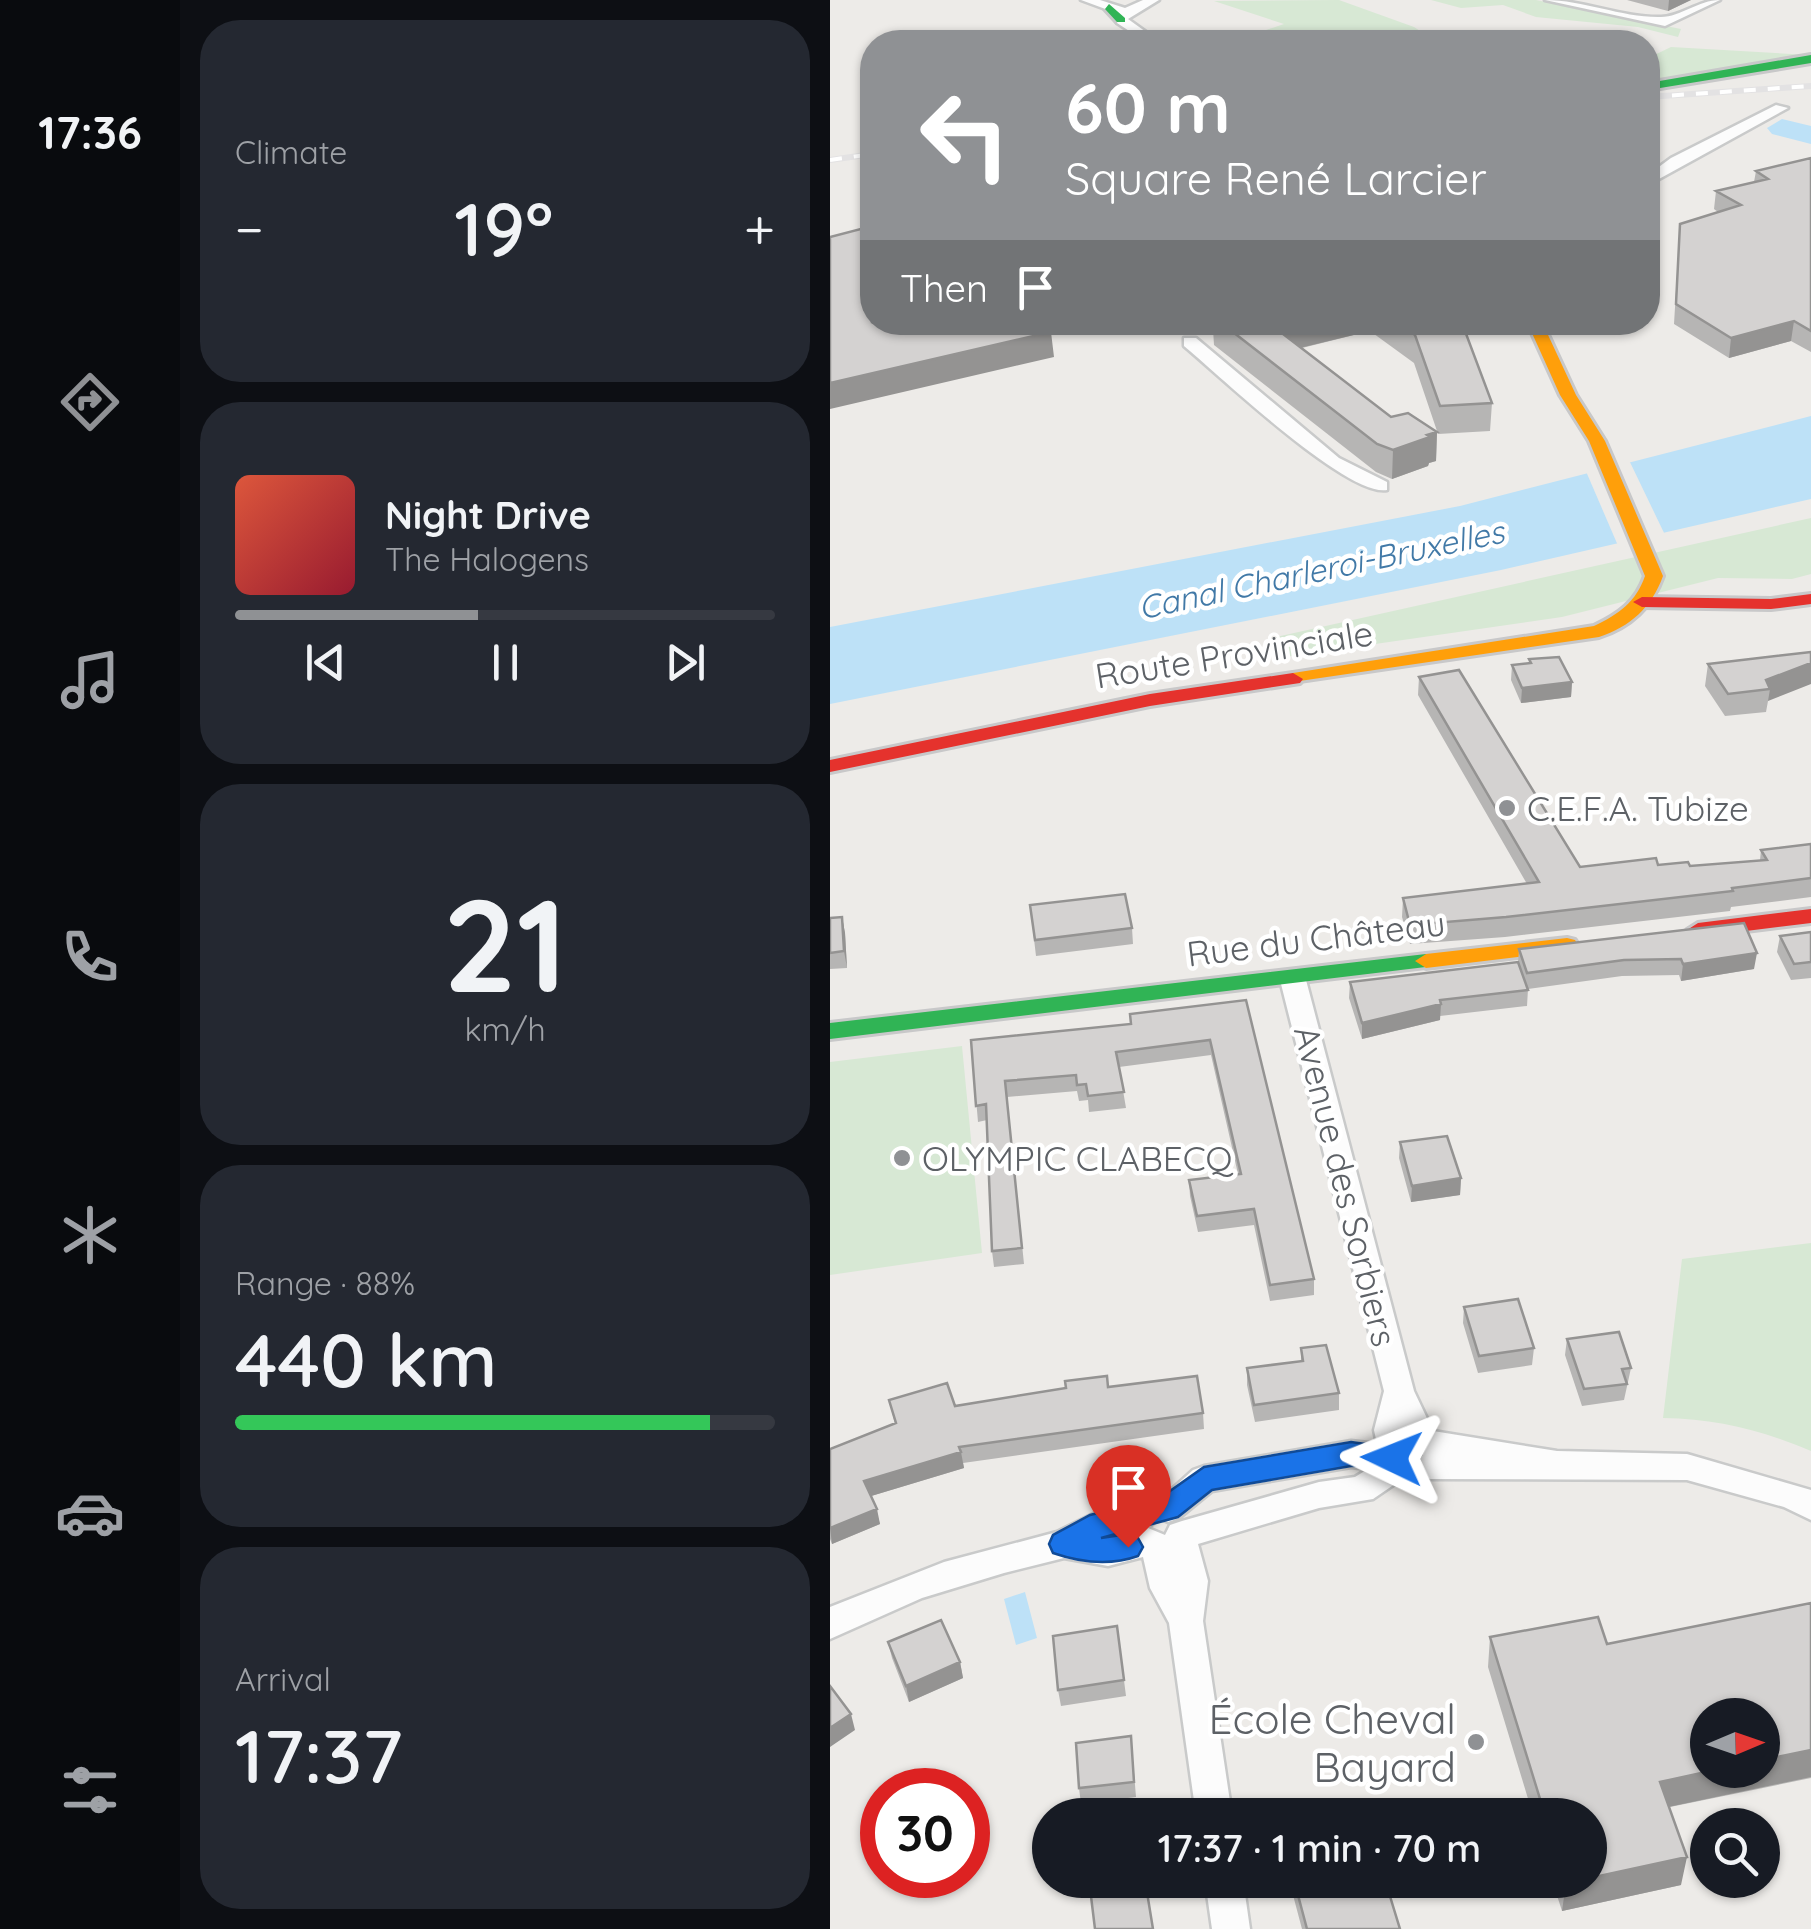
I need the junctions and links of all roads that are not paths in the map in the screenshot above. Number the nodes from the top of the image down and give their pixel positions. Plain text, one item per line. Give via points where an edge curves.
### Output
1 (1153, 0) edge
2 (1551, 0) edge
3 (1691, 0) edge
4 (1710, 2) edge
5 (1108, 7) edge
6 (1138, 30) edge
7 (1806, 68) edge
8 (1660, 85) edge
9 (1781, 108) dead end
10 (1660, 173) edge
11 (1540, 335) edge
12 (1198, 340) dead end
13 (1380, 486) dead end
14 (1811, 599) edge
15 (1642, 602) junction
16 (830, 766) edge
17 (1811, 916) edge
18 (1682, 932) edge
19 (1588, 943) edge
20 (1294, 980) junction
21 (830, 1031) edge
22 (1411, 1454) junction
23 (1811, 1506) edge
24 (1163, 1531) junction
25 (830, 1624) edge
26 (1212, 1798) edge
27 (1227, 1898) edge
28 (1231, 1929) edge

1 - 5 street
2 - 4 street via 1665,22
3 - 4 street
5 - 6 street
7 - 8 main road
9 - 10 street
11 - 15 main road via 1598,442 1652,565
12 - 13 street via 1333,462
14 - 15 main road
15 - 16 main road, Route Provinciale via 1629,617 1599,631 1551,641 1150,700
17 - 18 main road
19 - 20 main road, Rue du Château
20 - 21 main road, Rue du Château
20 - 22 street, Avenue des Sorbiers
22 - 23 street via 1686,1466
22 - 24 street via 1362,1490 1320,1494 1226,1526
22 - 24 street via 1351,1454 1204,1479
24 - 25 street via 1101,1524 1064,1544 869,1603
24 - 26 street via 1167,1588 1186,1621
27 - 28 street

